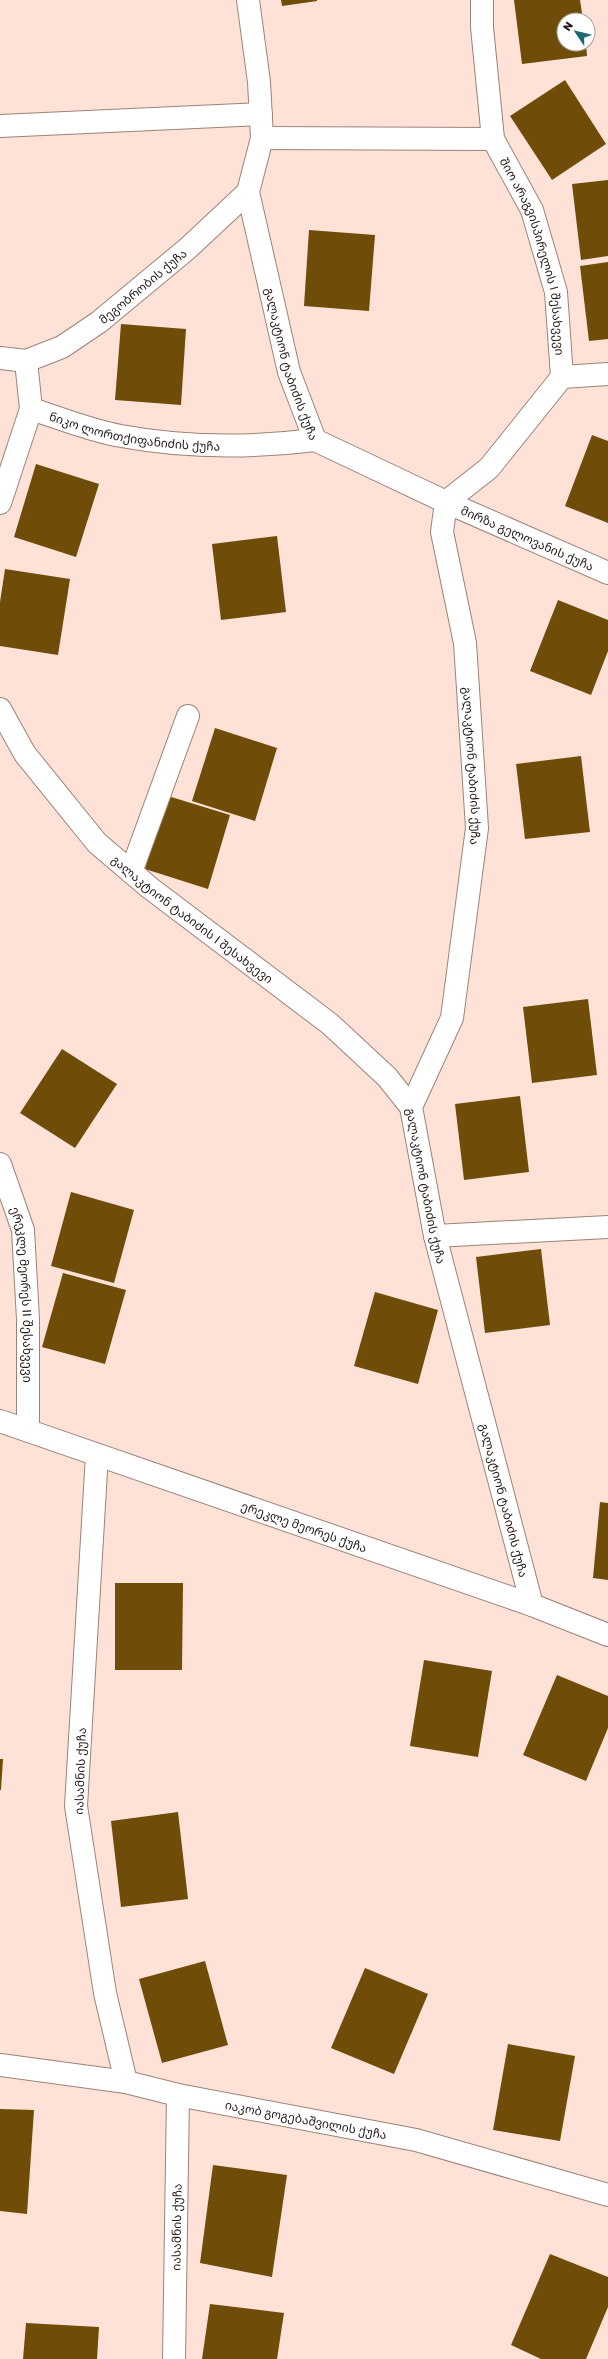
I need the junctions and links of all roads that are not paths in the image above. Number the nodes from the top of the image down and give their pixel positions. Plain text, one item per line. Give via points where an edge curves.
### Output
1 (248, 0) edge
2 (482, 0) edge
3 (261, 114) junction
4 (0, 126) edge
5 (262, 138) junction
6 (494, 139) junction
7 (248, 192) junction
8 (0, 358) edge
9 (26, 361) junction
10 (608, 374) edge
11 (562, 377) junction
12 (31, 409) junction
13 (315, 440) junction
14 (446, 502) junction
15 (0, 503) edge
16 (608, 573) edge
17 (0, 709) edge
18 (188, 716) dead end
19 (131, 872) junction
20 (411, 1107) junction
21 (0, 1164) edge
22 (608, 1227) edge
23 (435, 1236) junction
24 (0, 1421) edge
25 (28, 1429) junction
26 (97, 1455) junction
27 (532, 1605) junction
28 (608, 1635) edge
29 (0, 2065) edge
30 (126, 2082) junction
31 (178, 2094) junction
32 (608, 2195) edge
33 (174, 2359) edge

1 - 3 street, გალაკტიონ ტაბიძის ქუჩა
2 - 6 street, შიო არაგვისპირელის I შესახვევი via 482,27
3 - 4 street
3 - 5 street, გალაკტიონ ტაბიძის ქუჩა
5 - 6 street
5 - 7 street, გალაკტიონ ტაბიძის ქუჩა
6 - 11 street, შიო არაგვისპირელის I შესახვევი via 532,210 556,292
7 - 9 street, მეგობრობის ქუჩა via 187,249 99,322 62,347
7 - 13 street, გალაკტიონ ტაბიძის ქუჩა via 289,372
8 - 9 street
9 - 12 street
10 - 11 street
11 - 14 street via 489,468
12 - 13 street, ნიკო ლორთქიფანიძის ქუჩა via 120,436 193,446 267,446
12 - 15 street
13 - 14 street, გალაკტიონ ტაბიძის ქუჩა
14 - 16 street, მირზა გელოვანის ქუჩა
14 - 20 street, გალაკტიონ ტაბიძის ქუჩა via 442,532 465,643 477,828 452,1018
17 - 19 street, გალაკტიონ ტაბიძის I შესახვევი via 25,754 97,843
18 - 19 street
19 - 20 street, გალაკტიონ ტაბიძის I შესახვევი via 330,1024 387,1077
20 - 23 street, გალაკტიონ ტაბიძის ქუჩა
21 - 25 street, ერეკლე მეორეს II შესახვევი via 23,1230 28,1319
22 - 23 street
23 - 27 street, გალაკტიონ ტაბიძის ქუჩა
24 - 25 street, ერეკლე მეორეს ქუჩა
25 - 26 street, ერეკლე მეორეს ქუჩა
26 - 27 street, ერეკლე მეორეს ქუჩა
26 - 30 street, იასამნის ქუჩა via 76,1806 105,1993
27 - 28 street, ერეკლე მეორეს ქუჩა
29 - 30 street, იაკობ გოგებაშვილის ქუჩა
30 - 31 street, იაკობ გოგებაშვილის ქუჩა
31 - 32 street, იაკობ გოგებაშვილის ქუჩა via 416,2140
31 - 33 street, იასამნის ქუჩა

